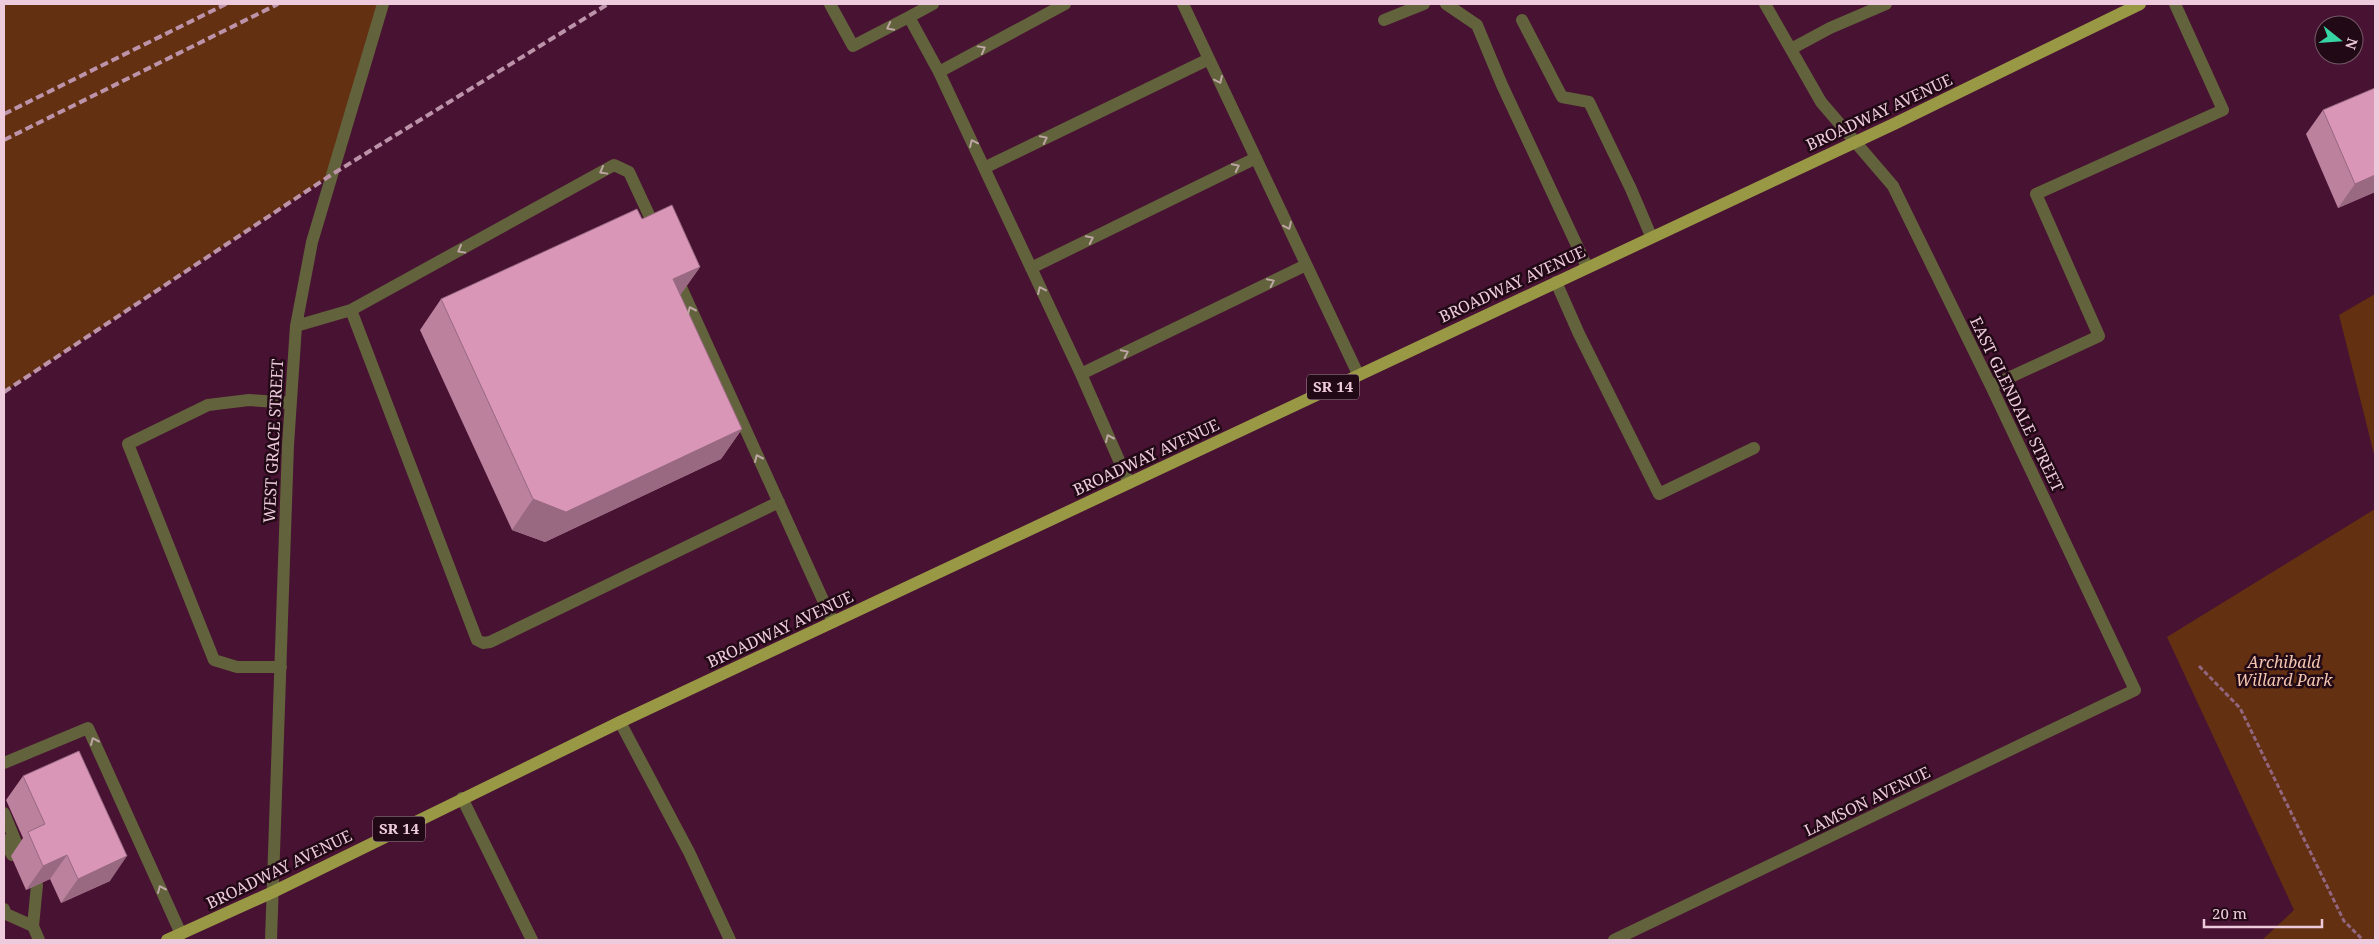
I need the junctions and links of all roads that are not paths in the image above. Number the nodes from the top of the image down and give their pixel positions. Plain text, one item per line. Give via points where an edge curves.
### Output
1 (383, 4) edge
2 (830, 4) edge
3 (933, 4) edge
4 (1065, 4) edge
5 (1183, 4) edge
6 (1424, 4) edge
7 (1446, 4) edge
8 (1765, 4) edge
9 (1886, 4) edge
10 (2140, 4) edge
11 (2175, 4) edge
12 (909, 17) junction
13 (1384, 20) dead end
14 (1522, 20) dead end
15 (1791, 49) junction
16 (1209, 59) junction
17 (939, 72) junction
18 (1855, 141) junction
19 (1256, 158) junction
20 (984, 168) junction
21 (1651, 236) junction
22 (662, 243) edge
23 (670, 261) edge
24 (1306, 265) junction
25 (1587, 267) junction
26 (1030, 268) junction
27 (1556, 282) junction
28 (351, 310) junction
29 (296, 326) junction
30 (1081, 374) junction
31 (1358, 374) junction
32 (1991, 386) junction
33 (290, 403) junction
34 (1754, 448) dead end
35 (1129, 482) junction
36 (779, 502) junction
37 (833, 622) junction
38 (280, 667) junction
39 (2135, 690) joint
40 (620, 722) junction
41 (4, 763) edge
42 (462, 798) junction
43 (4, 813) edge
44 (4, 840) edge
45 (33, 887) dead end
46 (273, 892) junction
47 (4, 909) edge
48 (33, 926) junction
49 (180, 934) junction
50 (39, 940) edge
51 (167, 940) edge
52 (270, 940) edge
53 (532, 940) edge
54 (730, 940) edge
55 (1614, 940) edge

1 - 29 street, WEST GRACE STREET via 312,242
12 -> 2 street via 853,46
3 - 12 street
17 -> 4 street
5 - 16 street
6 - 13 street
7 - 25 street via 1477,25
8 - 15 street, EAST GLENDALE STREET
9 - 15 street
10 - 18 main road, BROADWAY AVENUE / SR 14
11 - 32 street via 2223,110 2036,194 2099,336
12 - 17 street
14 - 21 street via 1562,96 1589,102
15 - 18 street, EAST GLENDALE STREET via 1821,102
16 -> 19 street
20 -> 16 street
20 -> 17 street
18 - 21 main road, BROADWAY AVENUE / SR 14
18 - 32 street, EAST GLENDALE STREET via 1893,186
19 -> 24 street
26 -> 19 street
20 - 26 street
21 - 25 main road, BROADWAY AVENUE / SR 14
22 -> 28 street via 629,172 614,165
36 -> 23 street
30 -> 24 street
24 - 31 street
25 - 27 main road, BROADWAY AVENUE / SR 14
30 -> 26 street
27 - 31 main road, BROADWAY AVENUE / SR 14
27 - 34 street via 1659,494
28 - 29 street
28 - 36 street via 477,640 483,643
29 - 33 street, WEST GRACE STREET
35 -> 30 street
31 - 35 main road, BROADWAY AVENUE / SR 14
32 - 39 street, EAST GLENDALE STREET
33 - 38 street, WEST GRACE STREET
33 - 38 street via 249,400 208,405 128,444 214,660 237,667
35 - 37 main road, BROADWAY AVENUE / SR 14
36 - 37 street
37 - 40 main road, BROADWAY AVENUE / SR 14
38 - 46 street, WEST GRACE STREET
39 - 55 street, LAMSON AVENUE
40 - 42 main road, BROADWAY AVENUE / SR 14
40 - 54 street via 689,852
49 -> 41 street via 88,728
42 - 46 main road, BROADWAY AVENUE / SR 14
42 - 53 street
43 - 44 street via 16,853
45 - 48 street
46 - 49 main road, BROADWAY AVENUE / SR 14
46 - 52 street, WEST GRACE STREET
47 - 48 street via 6,914
48 - 50 street
49 - 51 main road, BROADWAY AVENUE / SR 14

